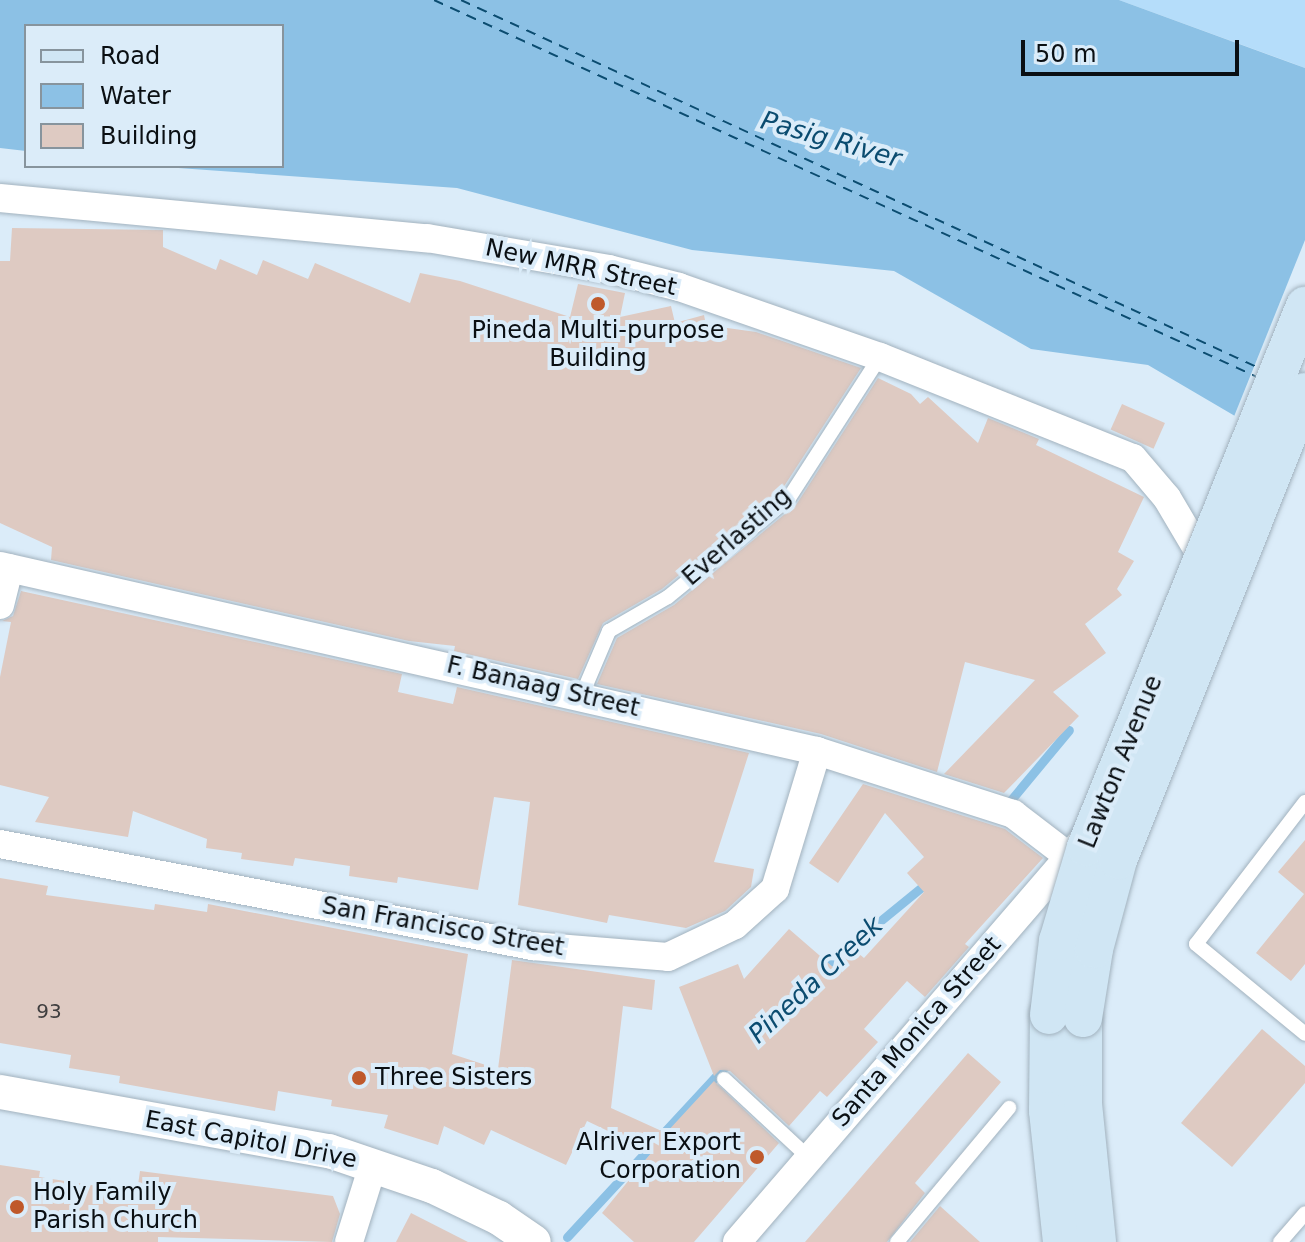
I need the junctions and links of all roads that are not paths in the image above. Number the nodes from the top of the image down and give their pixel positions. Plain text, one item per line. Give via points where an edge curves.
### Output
1 (0, 198) edge
2 (1305, 306) edge
3 (880, 357) junction
4 (1305, 392) edge
5 (1133, 458) joint
6 (1200, 550) junction
7 (5, 567) edge
8 (0, 605) edge
9 (1160, 650) junction
10 (1201, 666) junction
11 (581, 697) junction
12 (817, 751) junction
13 (1305, 802) edge
14 (1099, 823) junction
15 (0, 844) edge
16 (1068, 856) junction
17 (1066, 1016) junction
18 (1305, 1034) edge
19 (724, 1079) dead end
20 (0, 1092) edge
21 (1009, 1108) dead end
22 (809, 1158) junction
23 (373, 1165) junction
24 (1305, 1213) edge
25 (349, 1242) edge
26 (534, 1242) edge
27 (737, 1242) edge
28 (897, 1242) edge
29 (1062, 1242) edge
30 (1097, 1242) edge
31 (1280, 1242) edge

1 - 3 street, New MRR Street via 427,238 574,262 679,287
2 - 17 main road, Lawton Avenue, bridge via 1086,847 1058,941
3 - 5 street, New MRR Street
3 - 11 lane, Everlasting via 789,498 668,597 609,631
4 - 17 main road, Lawton Avenue, bridge via 1118,860 1094,949
5 - 6 street, Santa Monica Street
6 - 9 street
6 - 10 street, Santa Monica Street via 1216,583 1219,611
7 - 8 street
7 - 11 street, F. Banaag Street
9 - 10 street
9 - 14 street via 1108,782
10 - 14 street, Santa Monica Street via 1147,797
11 - 12 street, F. Banaag Street
12 - 15 street, San Francisco Street via 775,889 735,925 668,957 532,946
12 - 16 street, F. Banaag Street via 1000,810
13 - 18 lane via 1196,944
14 - 16 street, Santa Monica Street
16 - 22 street, Santa Monica Street
17 - 29 main road, Lawton Avenue via 1048,1111
17 - 30 main road, Lawton Avenue via 1083,1104
19 - 22 lane
20 - 23 street, East Capitol Drive via 329,1151
21 - 28 lane
22 - 27 street, Santa Monica Street
23 - 25 street
23 - 26 street, East Capitol Drive via 499,1218
24 - 31 lane

